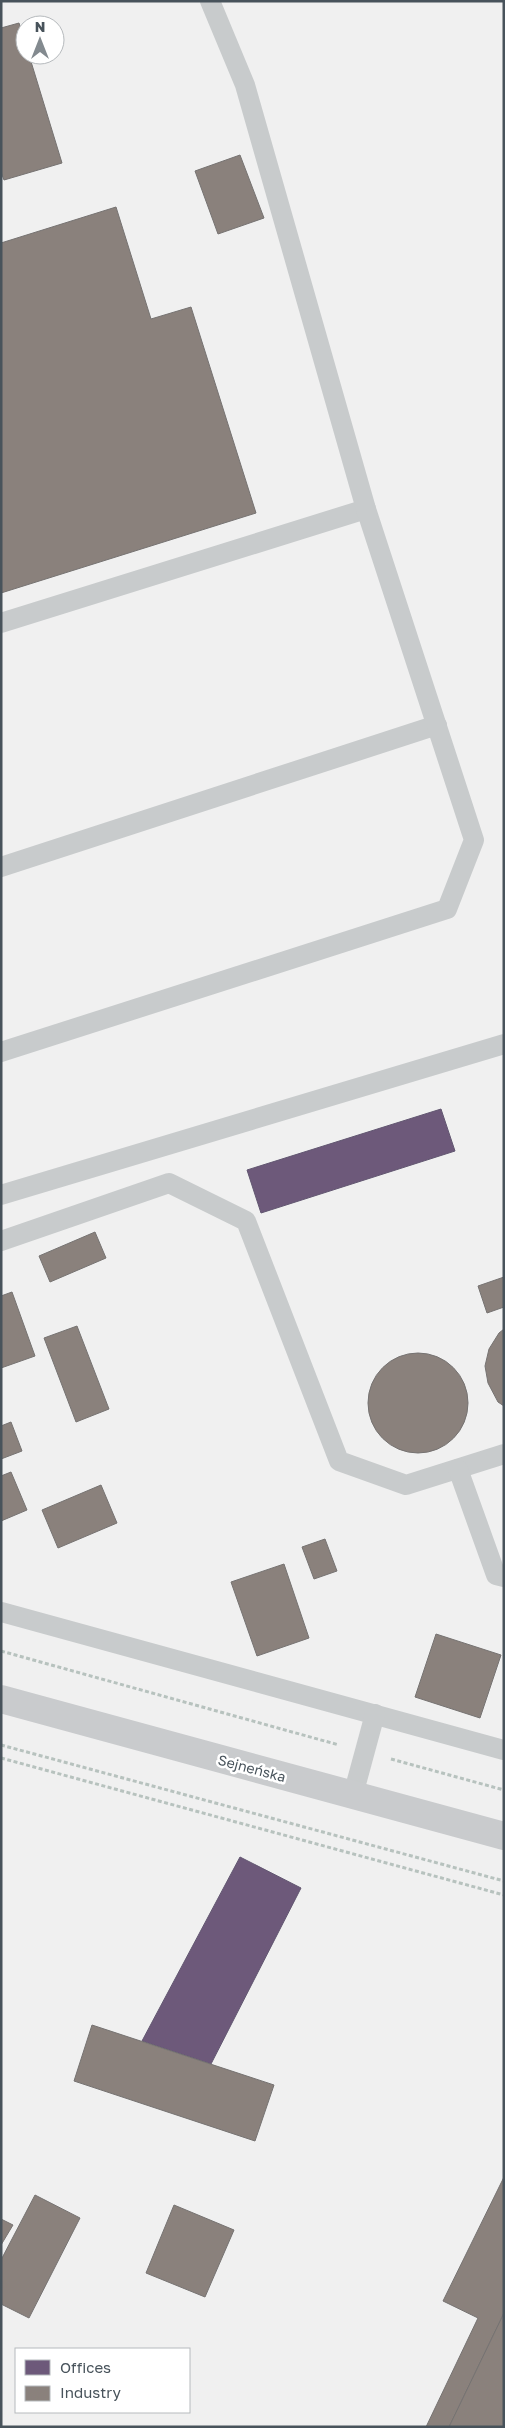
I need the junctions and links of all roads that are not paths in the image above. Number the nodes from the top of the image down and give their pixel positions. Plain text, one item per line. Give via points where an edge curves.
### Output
1 (210, 1) edge
2 (366, 509) junction
3 (1, 622) edge
4 (437, 725) junction
5 (1, 867) edge
6 (504, 1044) edge
7 (1, 1052) edge
8 (1, 1194) edge
9 (1, 1241) edge
10 (504, 1454) edge
11 (458, 1469) junction
12 (504, 1577) edge
13 (1, 1612) edge
14 (1, 1699) edge
15 (375, 1714) junction
16 (504, 1750) edge
17 (353, 1795) junction
18 (504, 1836) edge

1 - 2 lane via 245,85
2 - 3 lane
2 - 4 lane
4 - 5 lane
4 - 7 lane via 474,840 448,909
6 - 8 lane
9 - 11 lane via 169,1183 246,1220 339,1461 406,1485
10 - 11 lane
11 - 12 lane via 496,1575
13 - 15 lane
14 - 17 main road, Sejneńska
15 - 16 lane
15 - 17 lane
17 - 18 main road, Sejneńska

